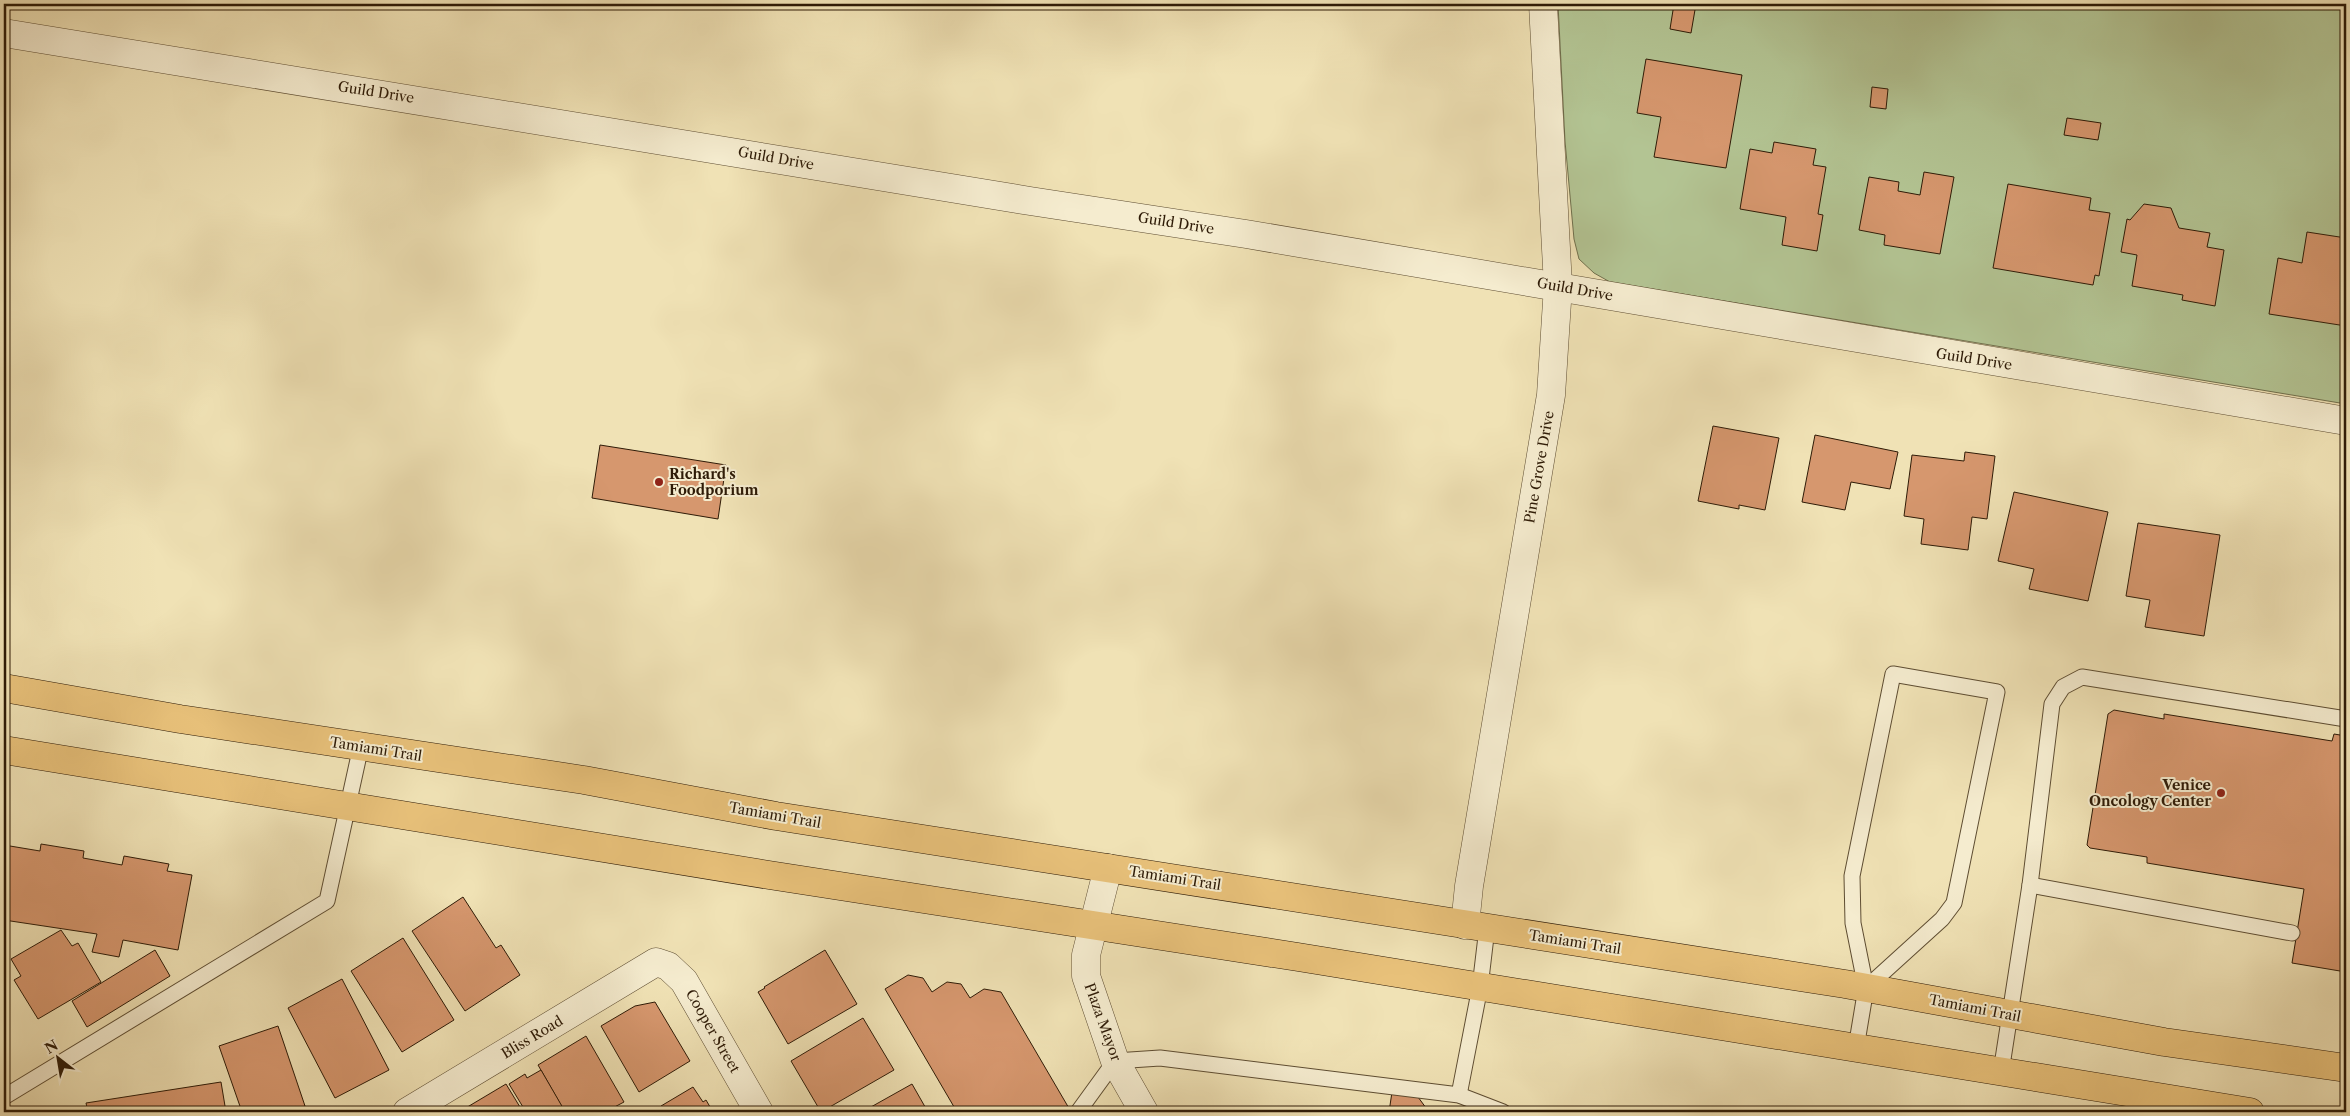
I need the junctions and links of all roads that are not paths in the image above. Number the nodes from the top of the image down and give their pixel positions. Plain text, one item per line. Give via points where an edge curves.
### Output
1 (1544, 4) edge
2 (4, 32) edge
3 (1558, 286) junction
4 (2346, 421) edge
5 (4, 688) edge
6 (2346, 719) edge
7 (361, 746) junction
8 (4, 750) edge
9 (350, 807) junction
10 (1108, 868) junction
11 (2030, 885) junction
12 (1093, 926) junction
13 (1476, 926) junction
14 (2292, 933) dead end
15 (656, 962) joint
16 (1480, 987) junction
17 (1866, 988) junction
18 (2010, 1015) junction
19 (1856, 1048) junction
20 (1115, 1061) junction
21 (2346, 1068) edge
22 (2001, 1072) junction
23 (1459, 1095) junction
24 (4, 1097) edge
25 (407, 1112) edge
26 (759, 1112) edge
27 (1078, 1112) edge
28 (1144, 1112) edge
29 (1503, 1112) edge
30 (2250, 1112) edge

1 - 3 street, Pine Grove Drive
2 - 3 street, Guild Drive
3 - 4 street, Guild Drive
3 - 13 street, Pine Grove Drive via 1551,395 1469,886
5 - 7 main road, Tamiami Trail
6 - 11 lane via 2082,677 2076,680 2063,687 2052,704
7 - 9 lane
7 - 10 main road, Tamiami Trail
8 - 9 main road
9 - 12 main road
9 - 24 lane via 327,901
10 - 12 street, Plaza Mayor
10 - 13 main road, Tamiami Trail
11 - 14 lane
11 - 18 lane
12 - 16 main road
12 - 20 street, Plaza Mayor via 1086,955 1086,976
13 - 16 lane
13 - 17 main road, Tamiami Trail
15 - 25 street, Bliss Road
15 - 26 street, Cooper Street via 668,966 684,981
16 - 19 main road
16 - 23 lane
17 - 17 lane via 1853,923 1852,876 1893,674 1997,692 1954,904 1942,919
17 - 18 main road, Tamiami Trail
17 - 19 lane
18 - 21 main road, Tamiami Trail via 2164,1042
18 - 22 lane
19 - 22 main road
20 - 23 lane via 1160,1058
20 - 27 lane
20 - 28 street, Plaza Mayor
22 - 30 main road
23 - 29 lane

